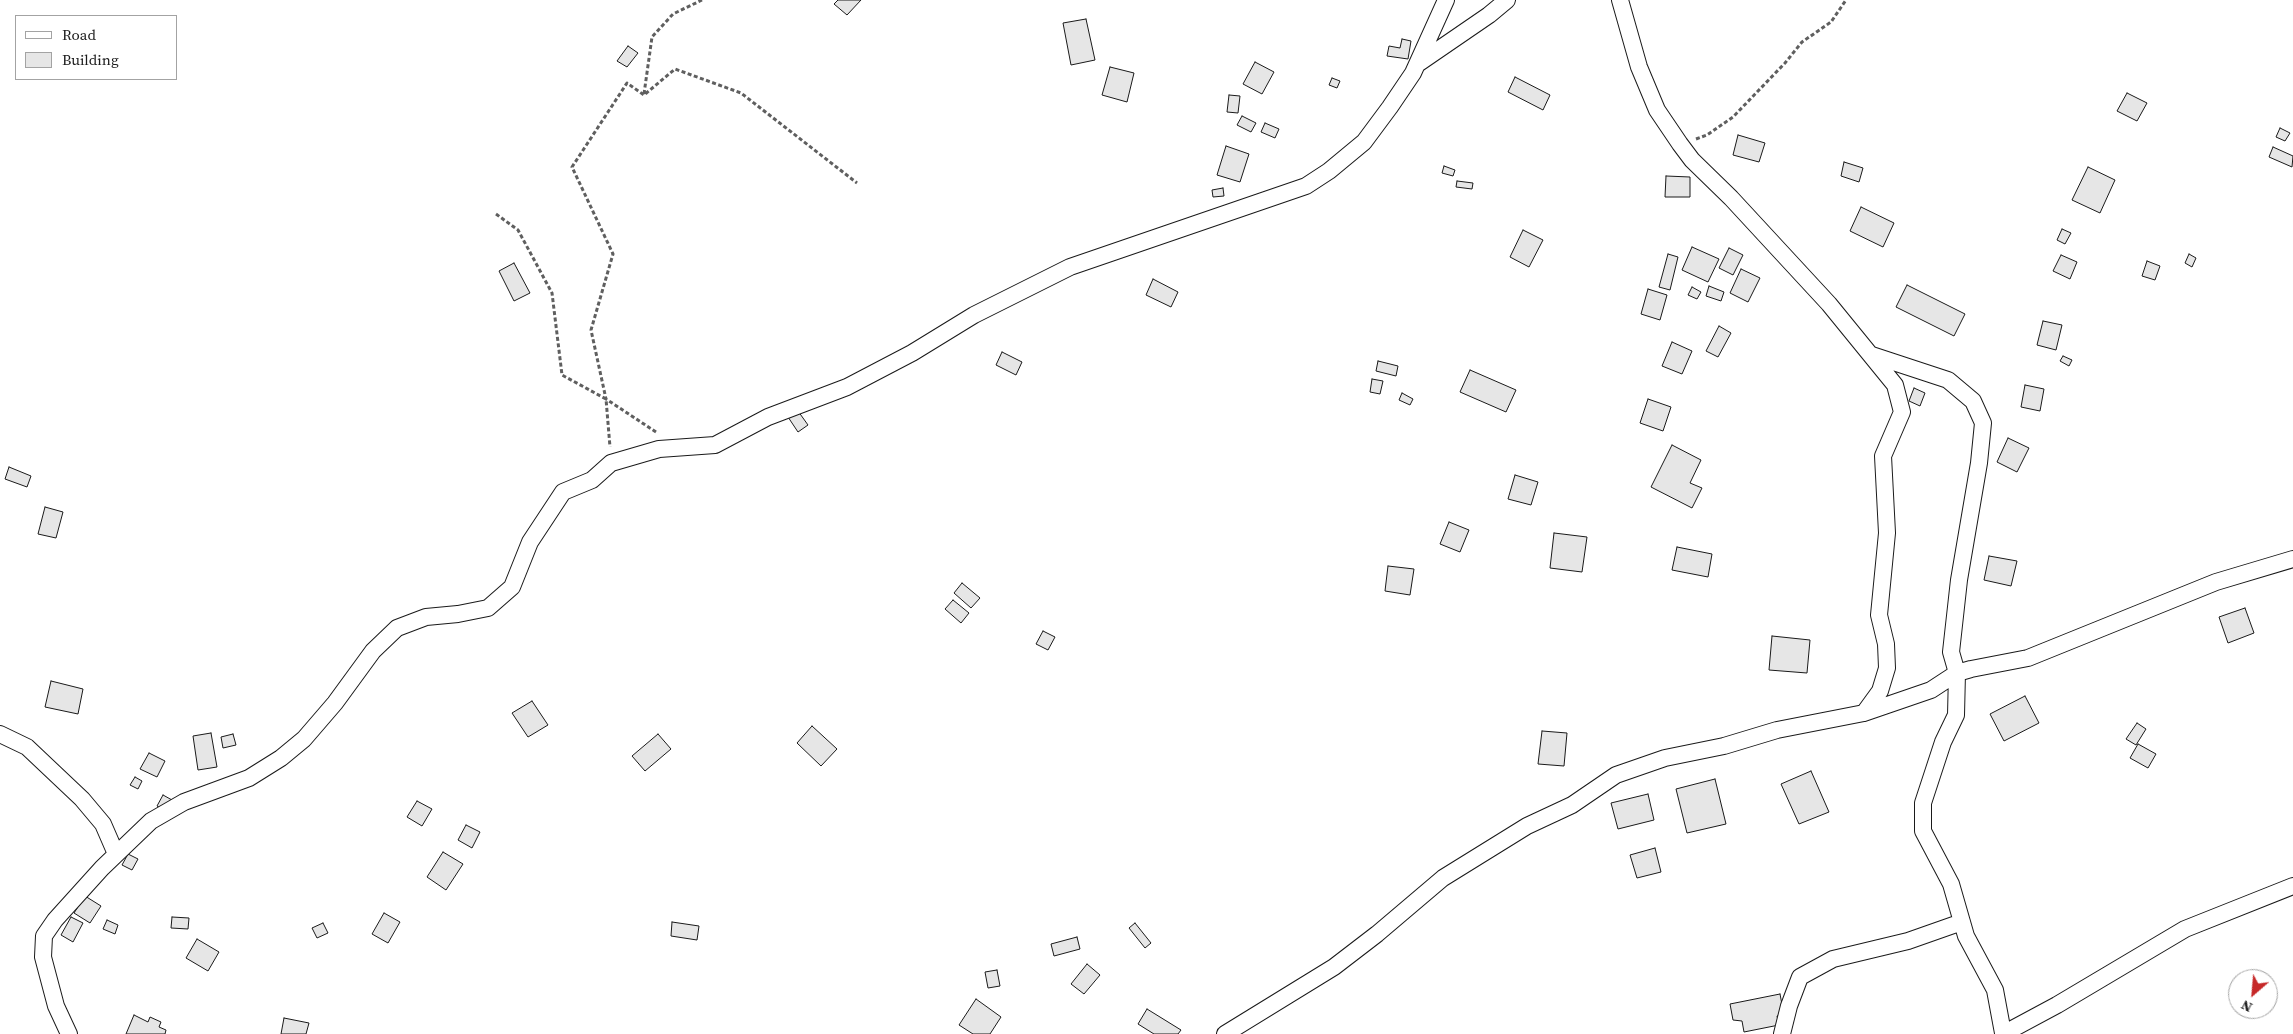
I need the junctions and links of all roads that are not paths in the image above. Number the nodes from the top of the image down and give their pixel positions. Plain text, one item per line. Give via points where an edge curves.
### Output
1 (1446, 0) edge
2 (1507, 0) edge
3 (1620, 0) edge
4 (1417, 64) junction
5 (1872, 355) junction
6 (2293, 559) edge
7 (1957, 674) junction
8 (1864, 713) junction
9 (0, 734) edge
10 (116, 854) junction
11 (2293, 886) edge
12 (1962, 922) junction
13 (69, 1034) edge
14 (1225, 1034) edge
15 (1782, 1034) edge
16 (2003, 1034) edge

1 - 4 street
2 - 4 street
3 - 5 street via 1639,67 1657,110 1680,144 1829,304
4 - 10 street via 1364,142 1306,186 1070,267 974,315 847,387 768,417 715,445 658,449 611,462 592,480 563,492 530,542 512,587 488,608 426,617 397,628 373,651 304,739 281,758 249,778 184,802 151,821
5 - 7 street via 1948,380 1973,401 1983,423 1952,643
5 - 8 street via 1895,385 1902,412 1884,456 1887,533 1879,615 1888,668 1880,691
6 - 7 street via 2216,582 2028,658
7 - 8 street via 1931,690
7 - 12 street via 1956,715 1943,742 1923,803 1922,831 1951,884
8 - 14 street via 1777,730 1724,746 1666,758 1616,775 1572,805 1527,826 1443,878 1334,967
9 - 10 street via 27,747 82,798 102,824
10 - 13 street via 44,936 43,958 56,1006
11 - 16 street via 2185,929
12 - 15 street via 1908,941 1832,959 1800,977
12 - 16 street via 1966,936 1995,990

